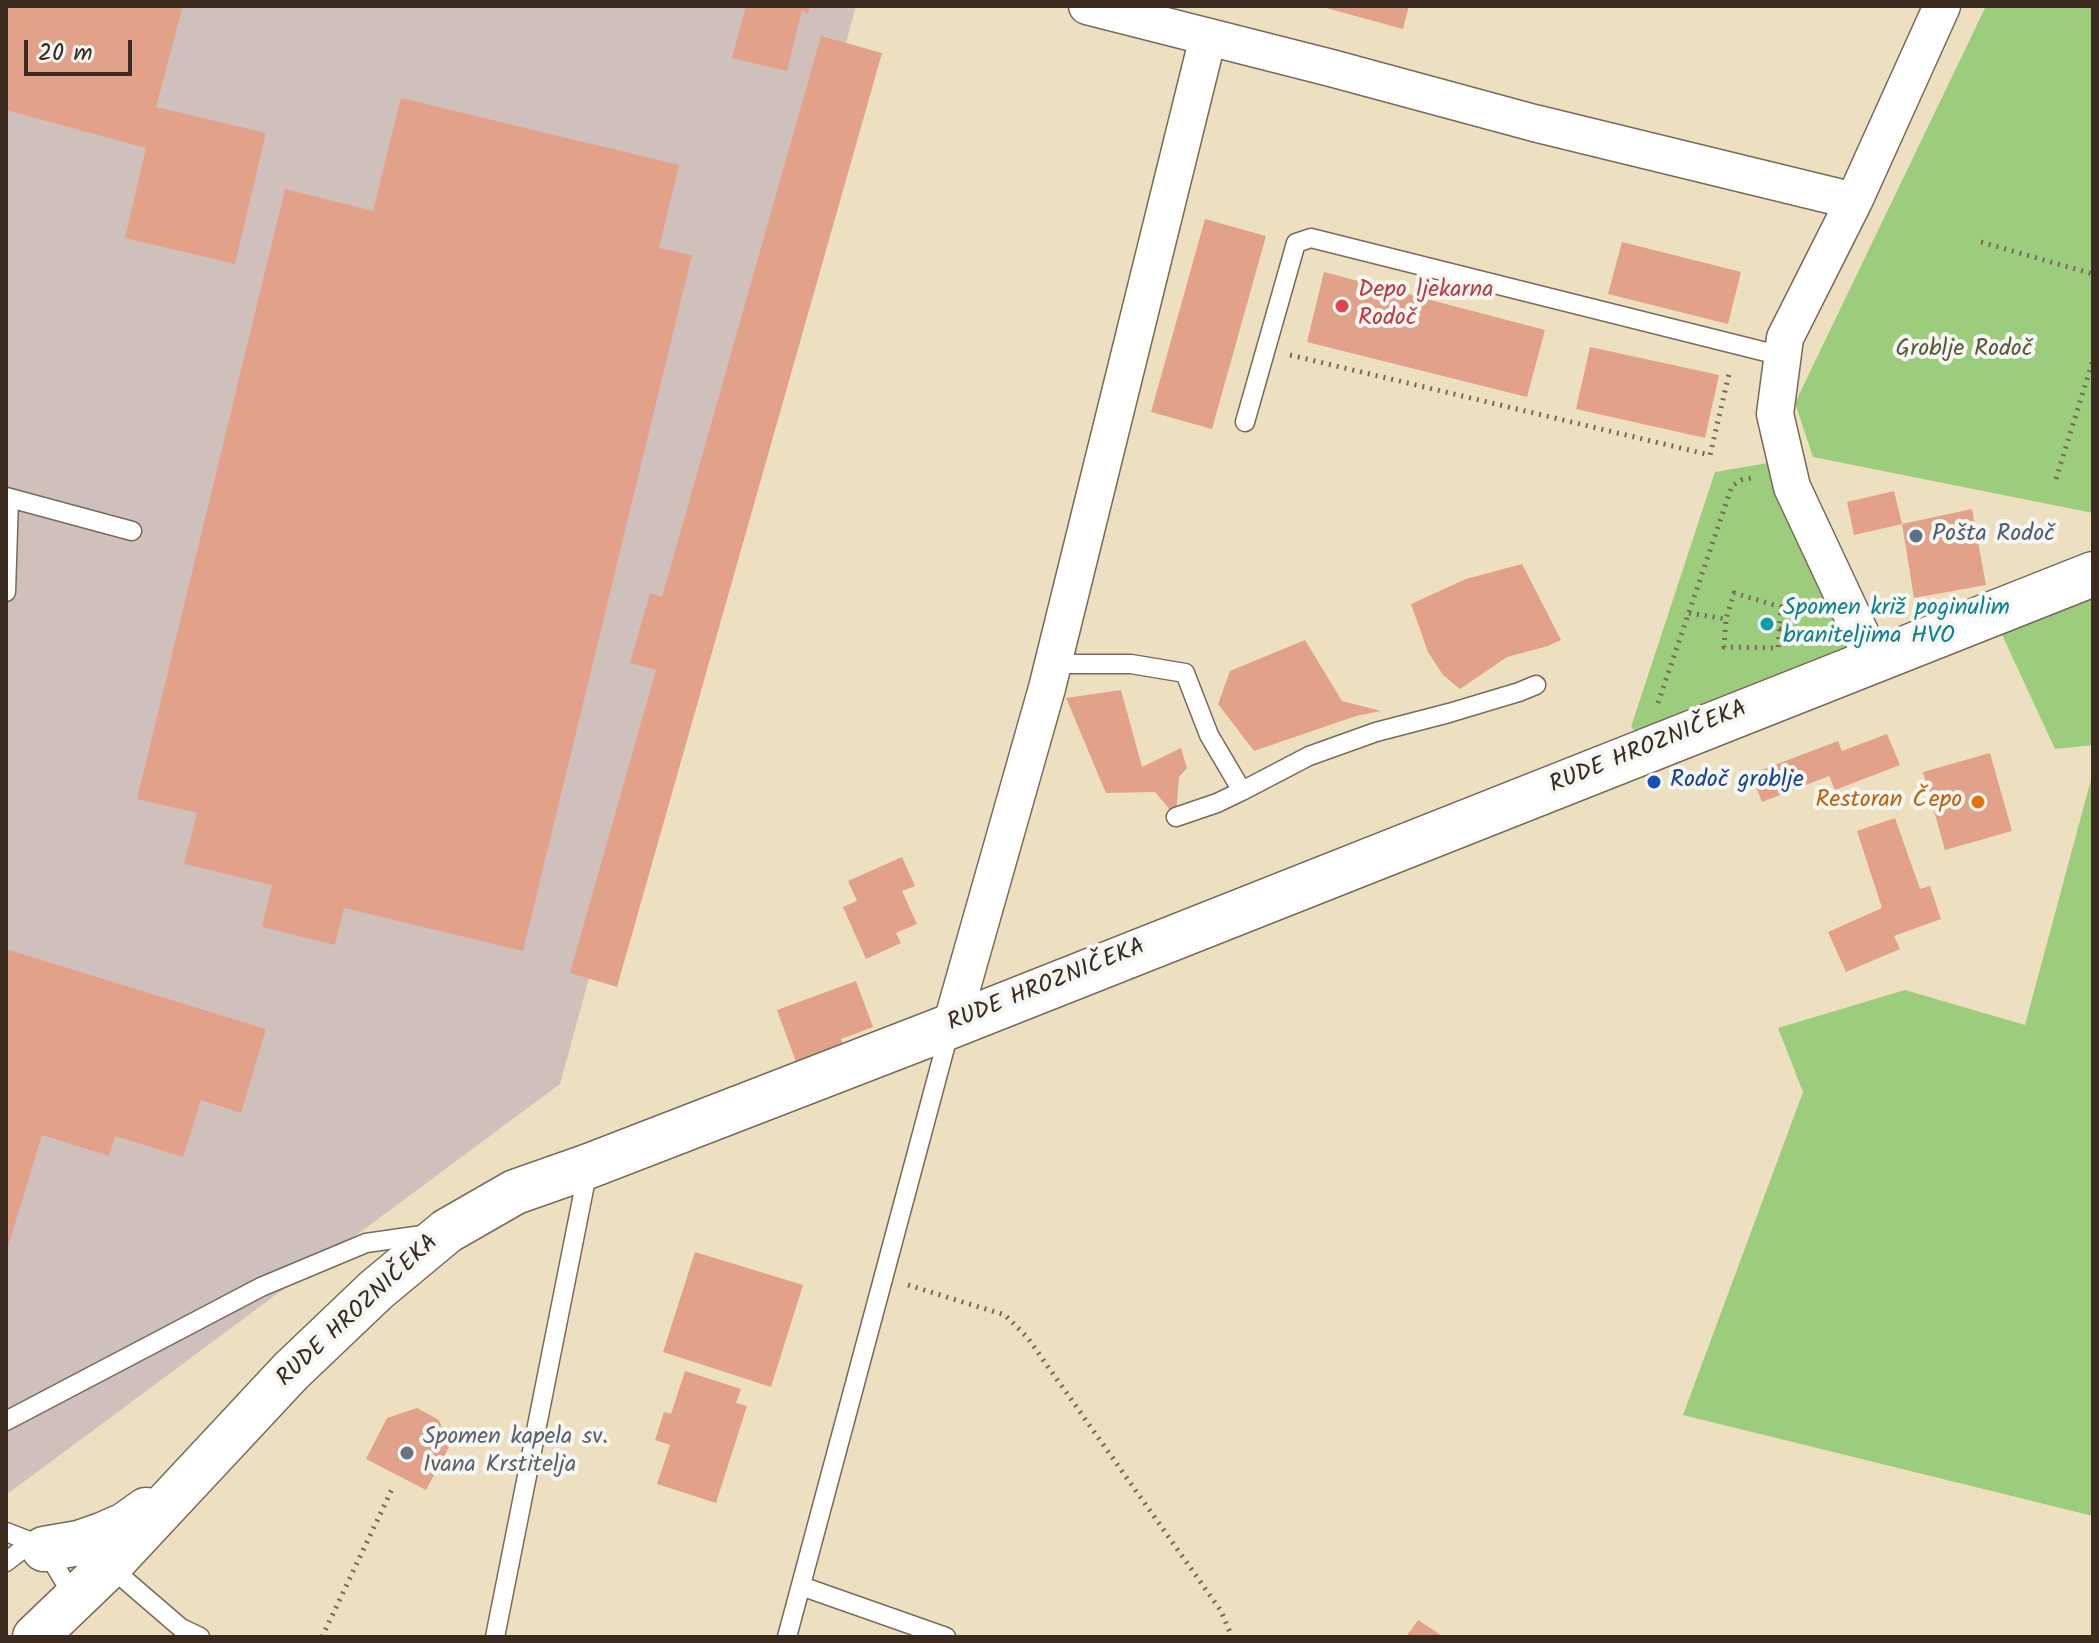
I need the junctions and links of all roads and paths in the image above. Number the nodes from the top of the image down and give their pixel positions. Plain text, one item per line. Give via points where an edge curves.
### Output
1 (1087, 6) edge
2 (1942, 6) edge
3 (1208, 37) junction
4 (1854, 201) junction
5 (1981, 242) dead end
6 (2093, 274) edge
7 (1737, 345) junction
8 (1266, 350) junction
9 (1782, 356) junction
10 (2093, 360) edge
11 (1245, 422) dead end
12 (1788, 471) junction
13 (2056, 479) dead end
14 (8, 497) edge
15 (132, 531) dead end
16 (2093, 574) edge
17 (6, 592) edge
18 (1689, 613) junction
19 (1726, 619) junction
20 (1873, 660) junction
21 (1053, 664) junction
22 (1536, 685) dead end
23 (1663, 743) junction
24 (1242, 791) junction
25 (1176, 817) dead end
26 (951, 1026) junction
27 (589, 1166) junction
28 (447, 1231) junction
29 (884, 1277) junction
30 (6, 1421) edge
31 (188, 1482) junction
32 (393, 1487) dead end
33 (22, 1546) edge
34 (109, 1566) junction
35 (801, 1586) junction
36 (53, 1625) edge
37 (200, 1637) edge
38 (322, 1637) edge
39 (495, 1637) edge
40 (787, 1637) edge
41 (946, 1637) edge
42 (1232, 1637) edge

1 - 3 street
2 - 4 street
3 - 4 street
3 - 21 street
4 - 9 street via 1785,338
5 - 6 path
7 - 8 lane via 1311,238 1296,243
7 - 8 path via 1710,455
7 - 9 lane
8 - 11 lane
9 - 12 street via 1775,414
10 - 13 path
12 - 18 path via 1732,486
12 - 20 street
14 - 15 lane
14 - 17 lane
16 - 20 street, RUDE HROZNIČEKA
18 - 19 path
18 - 23 path via 1653,717
19 - 19 path via 1734,593 1781,607 1778,648 1724,647
20 - 23 street, RUDE HROZNIČEKA
21 - 24 lane via 1131,664 1185,673 1209,735
21 - 26 street
22 - 24 lane via 1309,756
23 - 26 street, RUDE HROZNIČEKA
24 - 25 lane
26 - 27 street, RUDE HROZNIČEKA
26 - 29 lane
27 - 28 street, RUDE HROZNIČEKA via 515,1192
27 - 39 lane
28 - 30 lane via 366,1243 261,1287
28 - 31 street, RUDE HROZNIČEKA via 291,1371
29 - 35 lane
29 - 42 path via 1005,1315 1027,1337 1221,1611
31 - 33 street via 125,1525 79,1543
31 - 34 street, RUDE HROZNIČEKA
32 - 38 path
33 - 36 lane
34 - 36 street, RUDE HROZNIČEKA
34 - 37 lane via 181,1628
35 - 40 lane
35 - 41 lane

